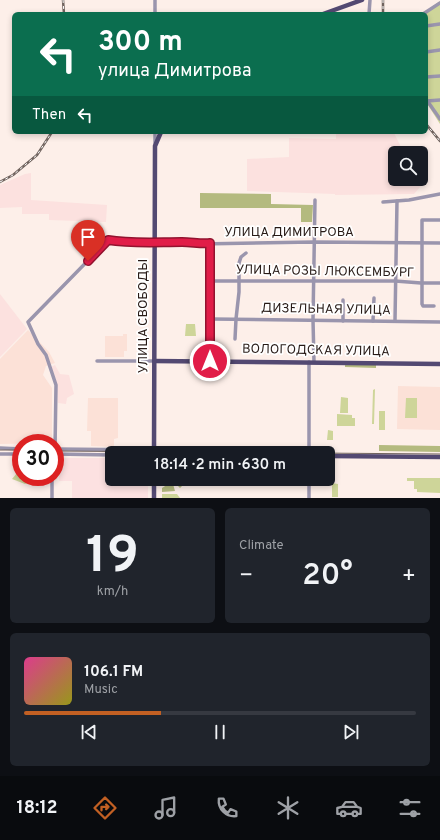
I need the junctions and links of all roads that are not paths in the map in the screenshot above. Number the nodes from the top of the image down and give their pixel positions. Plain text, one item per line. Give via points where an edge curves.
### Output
1 (155, 0) edge
2 (362, 0) edge
3 (370, 0) edge
4 (440, 3) edge
5 (155, 12) edge
6 (329, 12) edge
7 (369, 12) edge
8 (427, 12) edge
9 (440, 24) edge
10 (428, 26) edge
11 (440, 50) edge
12 (428, 52) edge
13 (440, 76) edge
14 (428, 77) edge
15 (428, 100) edge
16 (440, 100) edge
17 (428, 101) edge
18 (440, 119) edge
19 (155, 134) edge
20 (160, 134) edge
21 (156, 146) junction
22 (440, 194) edge
23 (315, 200) dead end
24 (396, 201) junction
25 (383, 202) dead end
26 (440, 220) edge
27 (155, 242) junction
28 (314, 242) junction
29 (210, 243) junction
30 (396, 243) junction
31 (422, 243) junction
32 (440, 243) edge
33 (246, 253) dead end
34 (210, 281) junction
35 (239, 281) junction
36 (395, 281) junction
37 (313, 282) junction
38 (421, 283) junction
39 (440, 283) edge
40 (374, 298) dead end
41 (342, 300) dead end
42 (434, 306) dead end
43 (211, 319) junction
44 (236, 319) junction
45 (313, 320) junction
46 (343, 321) junction
47 (373, 321) junction
48 (395, 321) junction
49 (440, 322) edge
50 (236, 339) dead end
51 (97, 361) dead end
52 (154, 361) junction
53 (210, 361) junction
54 (311, 362) junction
55 (440, 364) edge
56 (55, 434) edge
57 (154, 446) edge
58 (309, 446) edge
59 (0, 448) edge
60 (12, 448) edge
61 (64, 449) edge
62 (105, 451) edge
63 (0, 454) edge
64 (12, 454) edge
65 (64, 454) edge
66 (105, 455) edge
67 (335, 456) edge
68 (440, 457) edge
69 (52, 486) edge
70 (154, 486) edge
71 (309, 486) edge
72 (52, 498) edge
73 (154, 498) edge
74 (309, 498) edge

1 - 5 street
2 - 6 main road
3 - 7 street
4 - 8 street
9 - 10 street
11 - 12 street
13 - 14 street
15 - 16 street
17 - 18 street
19 - 21 street, УЛИЦА СВОБОДЫ
20 - 21 main road
21 - 27 main road, УЛИЦА СВОБОДЫ
22 - 24 street
23 - 28 street
24 - 25 street
24 - 30 street
26 - 31 street via 422,220
27 - 29 street, УЛИЦА ДИМИТРОВА
27 - 52 main road, УЛИЦА СВОБОДЫ
27 - 56 street, УЛИЦА ДИМИТРОВА via 108,240 28,322 46,355 56,385
28 - 29 street, УЛИЦА ДИМИТРОВА
28 - 30 street, УЛИЦА ДИМИТРОВА
28 - 37 street
29 - 34 street
30 - 31 street, УЛИЦА ДИМИТРОВА
30 - 36 street
31 - 32 street, УЛИЦА ДИМИТРОВА
31 - 38 street
33 - 35 street via 239,263
34 - 35 street, УЛИЦА РОЗЫ ЛЮКСЕМБУРГ
34 - 43 street
35 - 37 street, УЛИЦА РОЗЫ ЛЮКСЕМБУРГ
35 - 44 street
36 - 37 street, УЛИЦА РОЗЫ ЛЮКСЕМБУРГ
36 - 38 street, УЛИЦА РОЗЫ ЛЮКСЕМБУРГ
36 - 48 street
37 - 45 street
38 - 39 street, УЛИЦА РОЗЫ ЛЮКСЕМБУРГ
38 - 42 street via 423,306
40 - 47 street
41 - 46 street
43 - 44 street, ДИЗЕЛЬНАЯ УЛИЦА
43 - 53 street
44 - 45 street, ДИЗЕЛЬНАЯ УЛИЦА
44 - 50 street
45 - 46 street, ДИЗЕЛЬНАЯ УЛИЦА
45 - 54 street
46 - 47 street, ДИЗЕЛЬНАЯ УЛИЦА
47 - 48 street, ДИЗЕЛЬНАЯ УЛИЦА
48 - 49 street, ДИЗЕЛЬНАЯ УЛИЦА
51 - 52 street, ВОЛОГОДСКАЯ УЛИЦА
52 - 53 main road, ВОЛОГОДСКАЯ УЛИЦА
52 - 57 main road, УЛИЦА СВОБОДЫ
53 - 54 main road, ВОЛОГОДСКАЯ УЛИЦА
54 - 55 main road, ВОЛОГОДСКАЯ УЛИЦА
54 - 58 street
59 - 60 street
61 - 62 street
63 - 64 street
65 - 66 street
67 - 68 main road
69 - 72 street
70 - 73 main road
71 - 74 street

